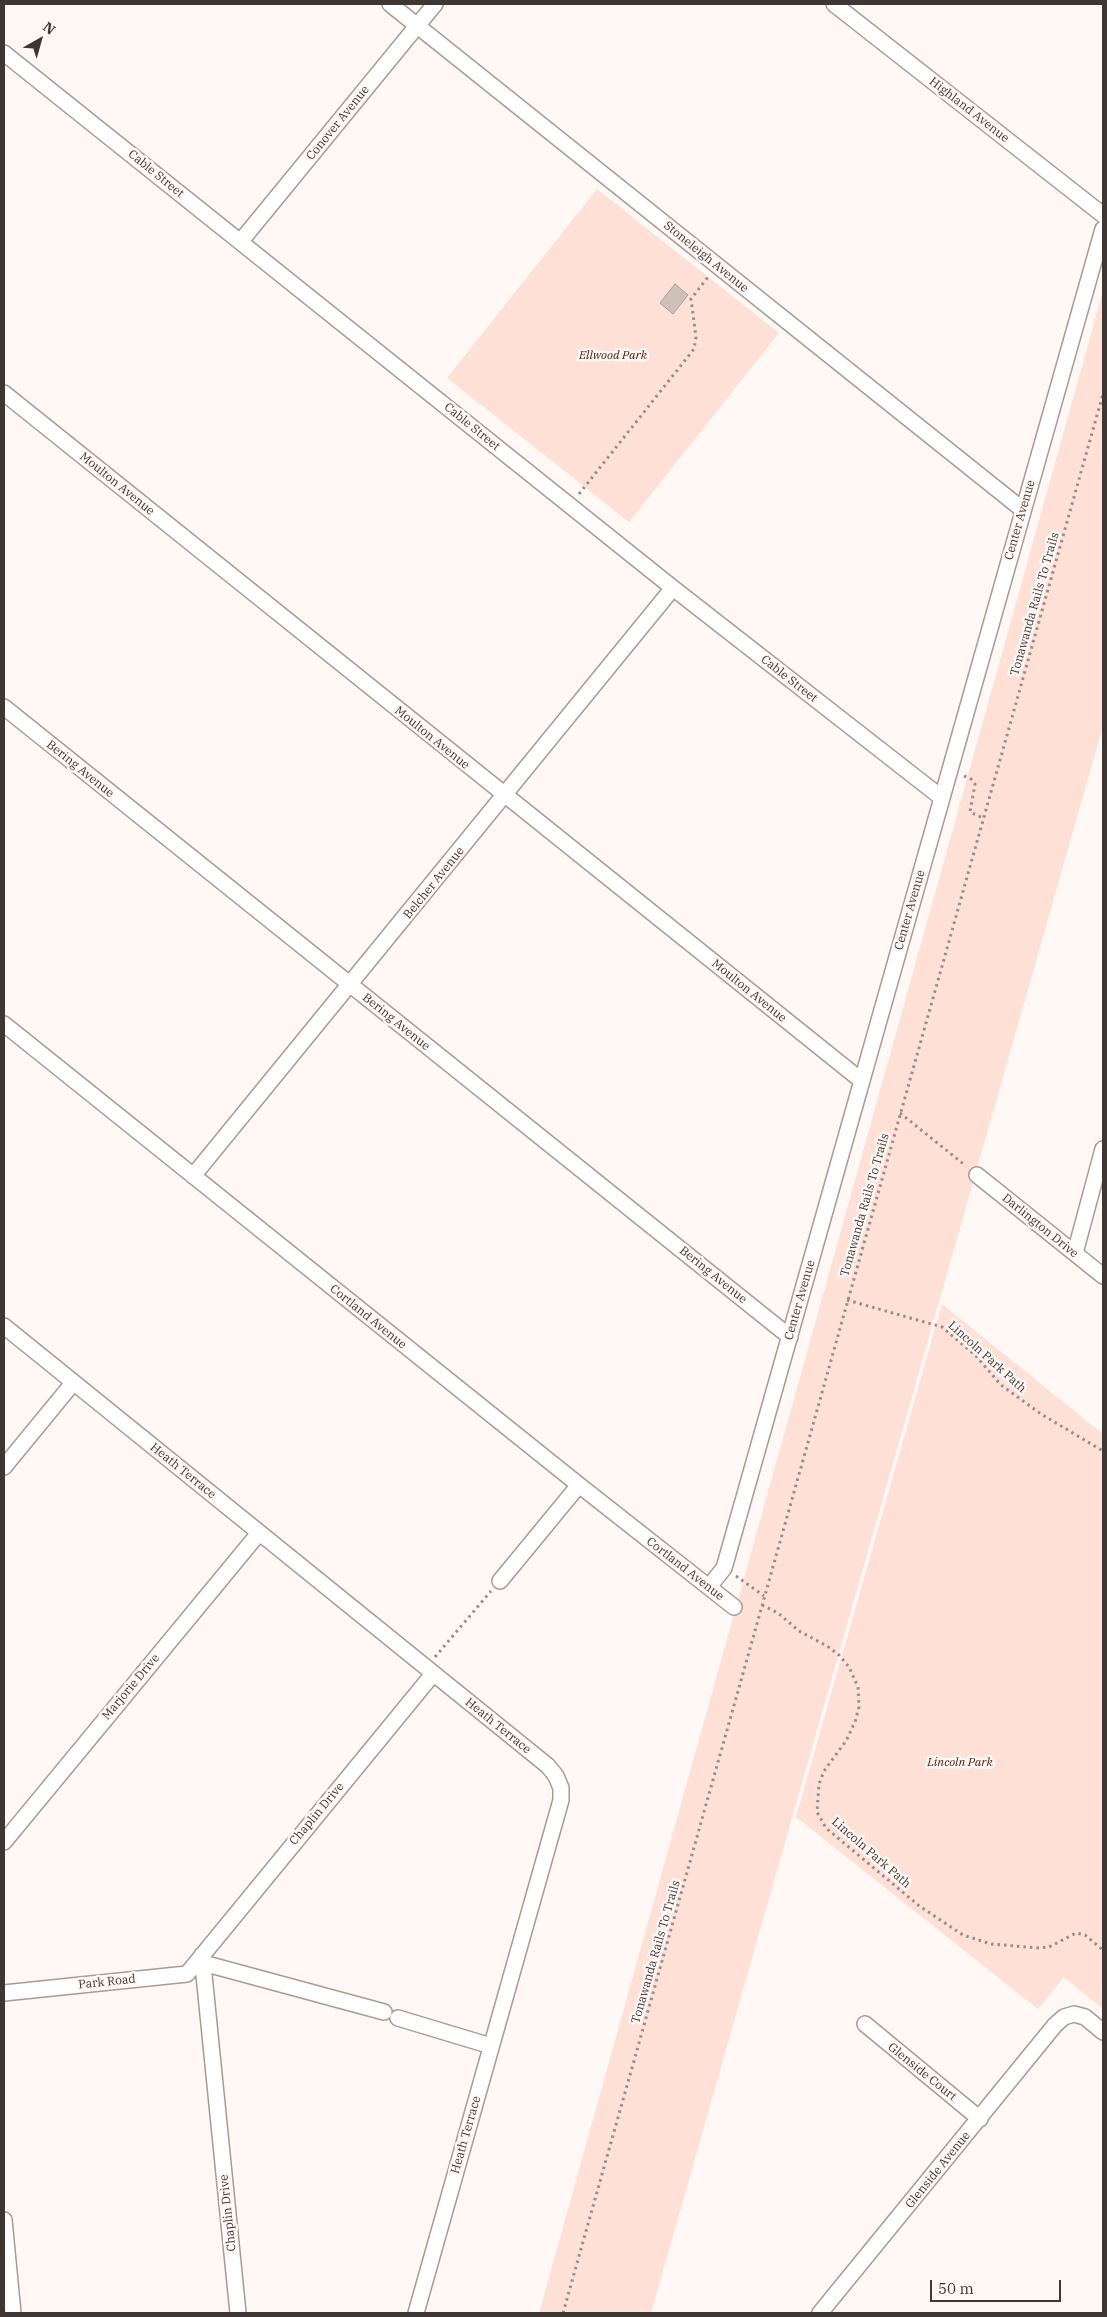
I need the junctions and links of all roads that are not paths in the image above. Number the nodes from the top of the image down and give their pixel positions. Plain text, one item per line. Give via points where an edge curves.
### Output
1 (390, 4) edge
2 (436, 4) edge
3 (834, 4) edge
4 (418, 26) junction
5 (4, 53) edge
6 (1103, 215) edge
7 (1103, 229) edge
8 (241, 241) junction
9 (4, 393) edge
10 (1023, 510) junction
11 (673, 588) junction
12 (4, 707) edge
13 (505, 796) junction
14 (942, 798) junction
15 (350, 985) junction
16 (4, 1024) edge
17 (862, 1082) junction
18 (1103, 1149) edge
19 (977, 1175) road end
20 (193, 1176) junction
21 (1074, 1254) junction
22 (1103, 1276) edge
23 (4, 1326) edge
24 (790, 1337) junction
25 (73, 1382) junction
26 (4, 1467) edge
27 (579, 1486) junction
28 (259, 1533) junction
29 (500, 1582) road end
30 (709, 1587) junction
31 (734, 1607) dead end
32 (430, 1671) junction
33 (4, 1842) edge
34 (202, 1959) junction
35 (4, 1993) edge
36 (384, 2012) dead end
37 (398, 2018) dead end
38 (865, 2024) dead end
39 (1103, 2032) edge
40 (491, 2046) junction
41 (980, 2119) junction
42 (4, 2220) edge
43 (13, 2313) edge
44 (238, 2313) edge
45 (416, 2313) edge
46 (820, 2313) edge

1 - 4 street, Stoneleigh Avenue
2 - 4 street, Conover Avenue
3 - 6 street, Highland Avenue
4 - 8 street, Conover Avenue
4 - 10 street, Stoneleigh Avenue
5 - 8 street, Cable Street
7 - 10 street, Center Avenue
8 - 11 street, Cable Street
9 - 13 street, Moulton Avenue
10 - 14 street, Center Avenue
11 - 13 street, Belcher Avenue
11 - 14 street, Cable Street
12 - 15 street, Bering Avenue
13 - 15 street, Belcher Avenue
13 - 17 street, Moulton Avenue
14 - 17 street, Center Avenue
15 - 20 street, Belcher Avenue
15 - 24 street, Bering Avenue
16 - 20 street, Cortland Avenue
17 - 24 street, Center Avenue
18 - 21 street
19 - 21 street, Darlington Drive
20 - 27 street, Cortland Avenue
21 - 22 street, Darlington Drive
23 - 25 street, Heath Terrace
24 - 30 street, Center Avenue via 724,1568
25 - 26 street
25 - 28 street, Heath Terrace
27 - 29 street
27 - 30 street, Cortland Avenue
28 - 32 street, Heath Terrace
28 - 33 street, Marjorie Drive
30 - 31 street, Cortland Avenue
32 - 34 street, Chaplin Drive
32 - 40 street, Heath Terrace via 548,1766 561,1788 561,1800
34 - 35 street, Park Road via 187,1974
34 - 36 street
34 - 44 street, Chaplin Drive
37 - 40 street
38 - 41 street, Glenside Court
39 - 41 street, Glenside Avenue via 1085,2017 1074,2014 1064,2017
40 - 45 street, Heath Terrace
41 - 46 street, Glenside Avenue
42 - 43 street

